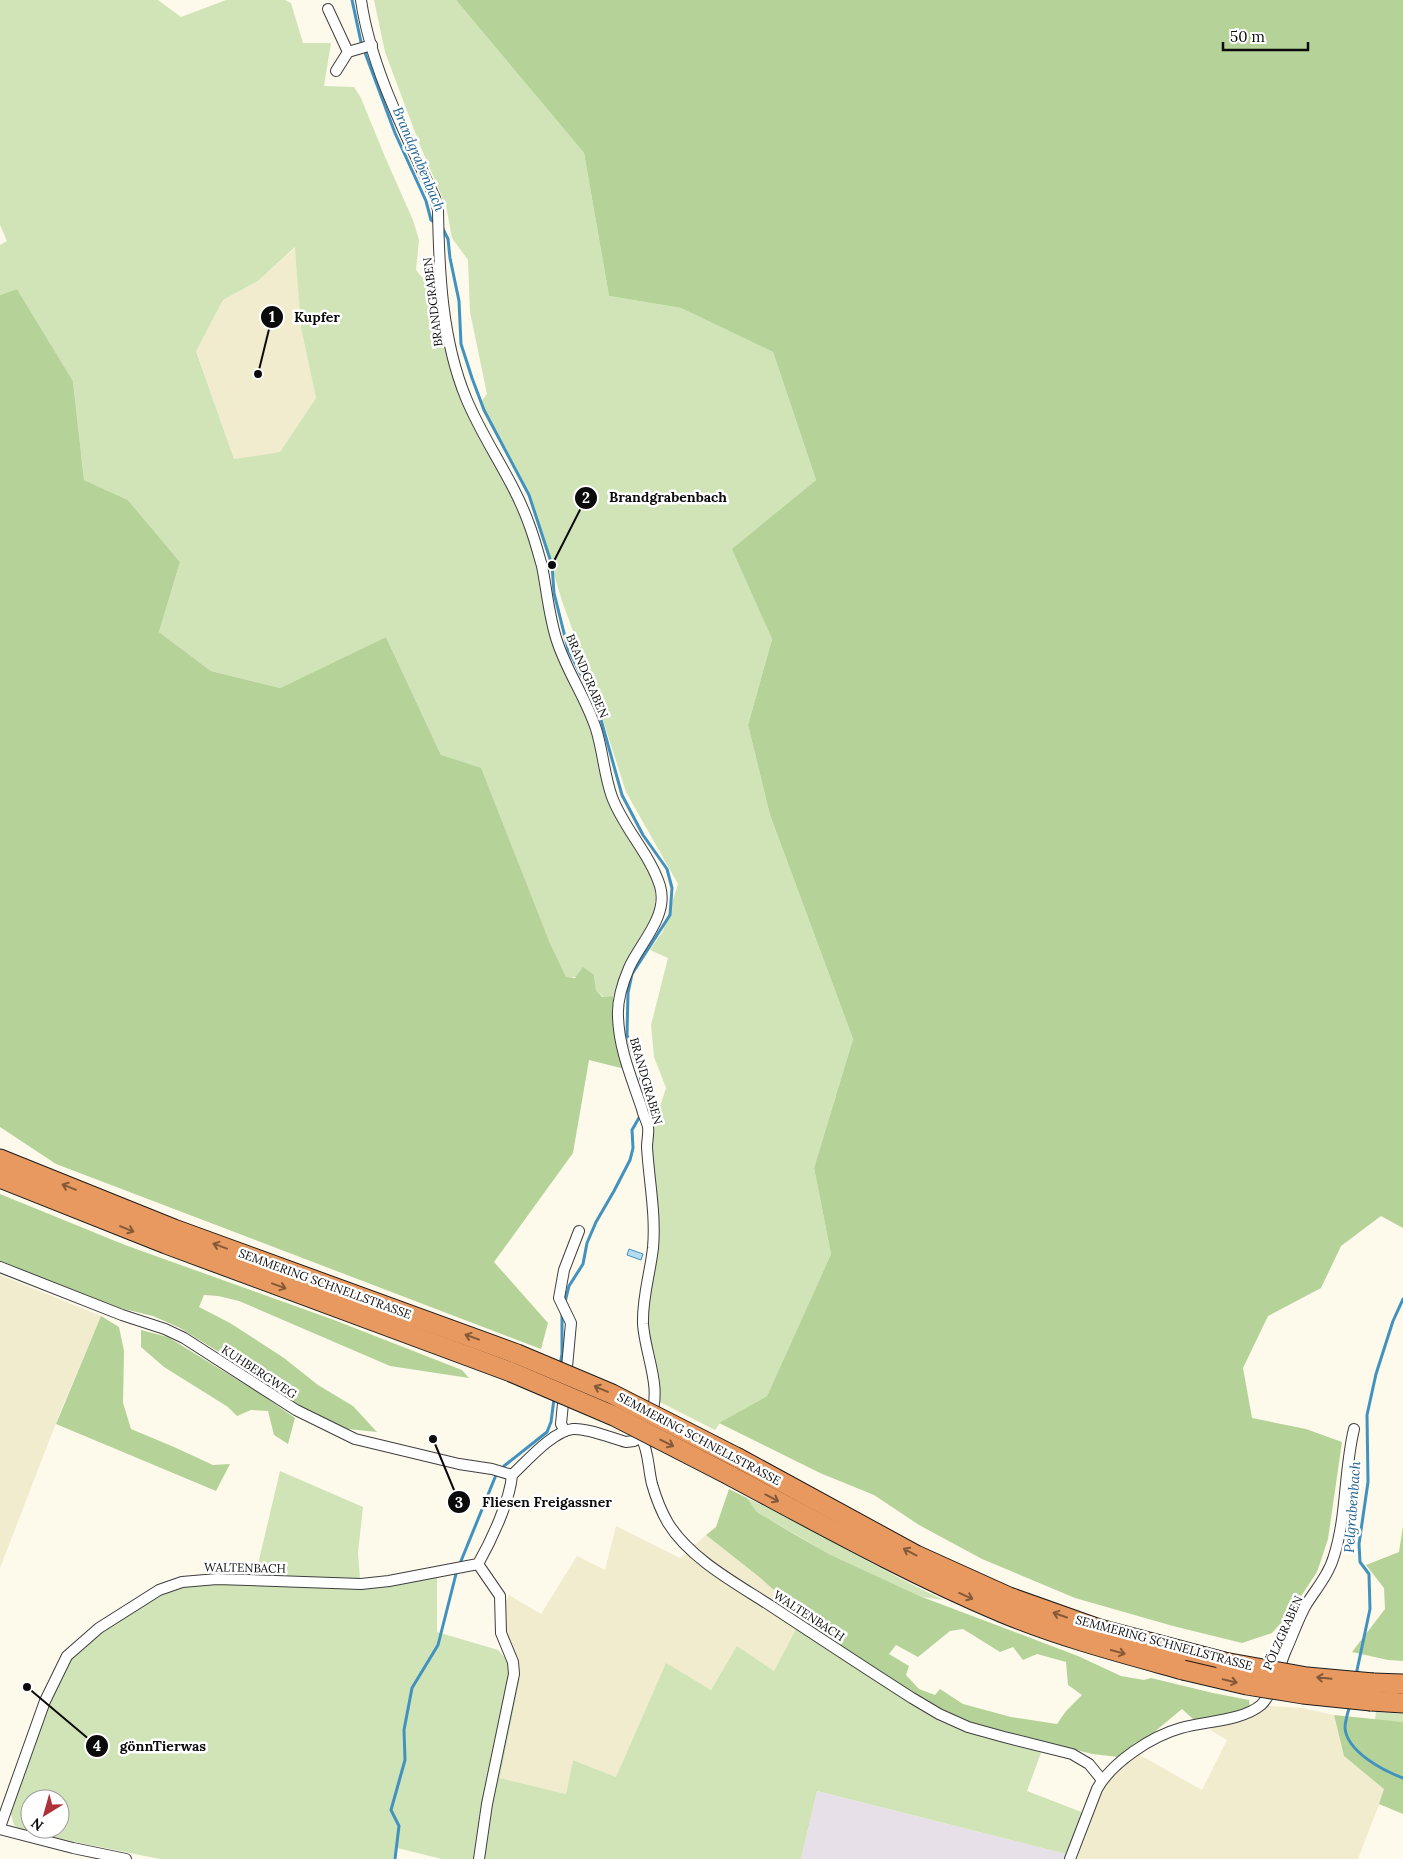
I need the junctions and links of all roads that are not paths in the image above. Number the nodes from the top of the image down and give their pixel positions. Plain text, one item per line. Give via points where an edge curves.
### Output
1 (361, 0) edge
2 (328, 9) dead end
3 (367, 46) junction
4 (348, 52) junction
5 (336, 71) dead end
6 (0, 1159) edge
7 (0, 1178) edge
8 (579, 1231) dead end
9 (0, 1267) edge
10 (1354, 1429) dead end
11 (564, 1431) junction
12 (641, 1437) junction
13 (512, 1475) junction
14 (478, 1564) junction
15 (1403, 1684) edge
16 (1372, 1692) junction
17 (1403, 1703) edge
18 (1102, 1780) junction
19 (0, 1828) edge
20 (126, 1859) edge
21 (479, 1859) edge
22 (1070, 1859) edge

1 - 3 street, BRANDGRABEN
2 - 4 street
3 - 4 street
3 - 12 street, BRANDGRABEN via 438,210 443,297 457,373 475,418 505,470 530,526 557,642 597,731 612,798 655,871 662,891 659,914 621,990 618,1014 620,1040 648,1128 653,1198 653,1252 643,1310 655,1398
4 - 5 street
16 -> 6 highway, SEMMERING SCHNELLSTRASSE, bridge via 1224,1662 1099,1629 1009,1597 916,1555 612,1394 517,1354 174,1228
7 -> 16 highway, SEMMERING SCHNELLSTRASSE, bridge via 166,1244 511,1372 614,1416 908,1570 1004,1614 1094,1646 1247,1685 1303,1694
8 - 11 street via 564,1270 559,1298 571,1322 561,1424
9 - 13 street, KUHBERGWEG via 184,1338 296,1410 355,1439
10 - 18 street, PÖLZGRABEN via 1334,1558 1306,1606 1264,1701 1234,1717 1167,1733 1121,1761
11 - 12 street via 584,1430 626,1442
11 - 13 street
12 - 18 street, WALTENBACH via 646,1447 652,1484 664,1514 677,1536 702,1559 939,1714 1004,1738 1072,1754 1089,1764
13 - 14 street via 508,1496
14 - 19 street, WALTENBACH via 361,1584 208,1580 182,1582 159,1590 99,1628 67,1656 45,1701
14 - 21 street via 500,1596 501,1633 513,1662 514,1674
15 - 16 highway, SEMMERING SCHNELLSTRASSE
16 - 17 highway, SEMMERING SCHNELLSTRASSE
18 - 22 street, PÖLZGRABEN
19 - 20 street

